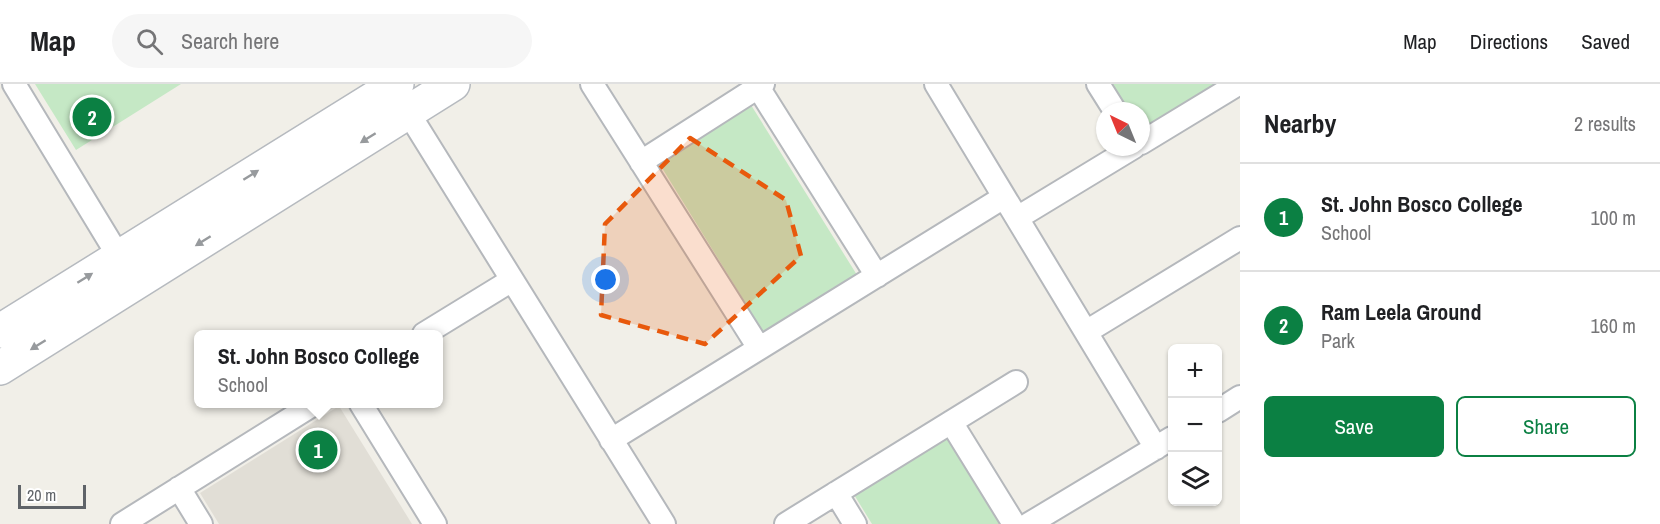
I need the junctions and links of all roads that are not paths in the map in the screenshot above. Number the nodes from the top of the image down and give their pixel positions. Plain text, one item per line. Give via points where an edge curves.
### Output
1 (14, 84) edge
2 (453, 84) edge
3 (592, 84) edge
4 (936, 84) edge
5 (1098, 84) edge
6 (1238, 84) edge
7 (760, 86) edge
8 (397, 92) edge
9 (1109, 102) edge
10 (1150, 138) edge
11 (1119, 156) edge
12 (641, 162) junction
13 (1004, 197) junction
14 (1017, 218) junction
15 (1240, 238) edge
16 (127, 270) junction
17 (877, 276) junction
18 (512, 279) junction
19 (430, 330) edge
20 (0, 331) edge
21 (1086, 332) junction
22 (759, 348) junction
23 (1, 366) edge
24 (1016, 382) dead end
25 (308, 408) edge
26 (363, 408) edge
27 (951, 422) junction
28 (611, 440) junction
29 (1164, 443) edge
30 (179, 488) junction
31 (836, 493) junction
32 (122, 524) edge
33 (201, 524) edge
34 (435, 524) edge
35 (664, 524) edge
36 (786, 524) edge
37 (855, 524) edge
38 (1014, 524) edge
39 (1029, 524) edge

1 - 16 street
2 - 8 street
3 - 12 street
4 - 13 street
5 - 9 street
6 - 10 street
7 - 12 street
7 - 17 street
8 - 16 street
8 - 18 street
11 - 14 street
12 - 22 street
13 - 14 street
13 - 17 street
14 - 21 street
15 - 21 street
20 -> 16 street
16 -> 23 street
17 - 22 street
18 - 19 street
18 - 28 street
21 - 29 street
22 - 28 street
24 - 27 street
25 - 30 street
26 - 34 street
27 - 31 street
27 - 38 street
28 - 35 street
29 - 39 street
30 - 32 street
30 - 33 street
31 - 36 street
31 - 37 street

